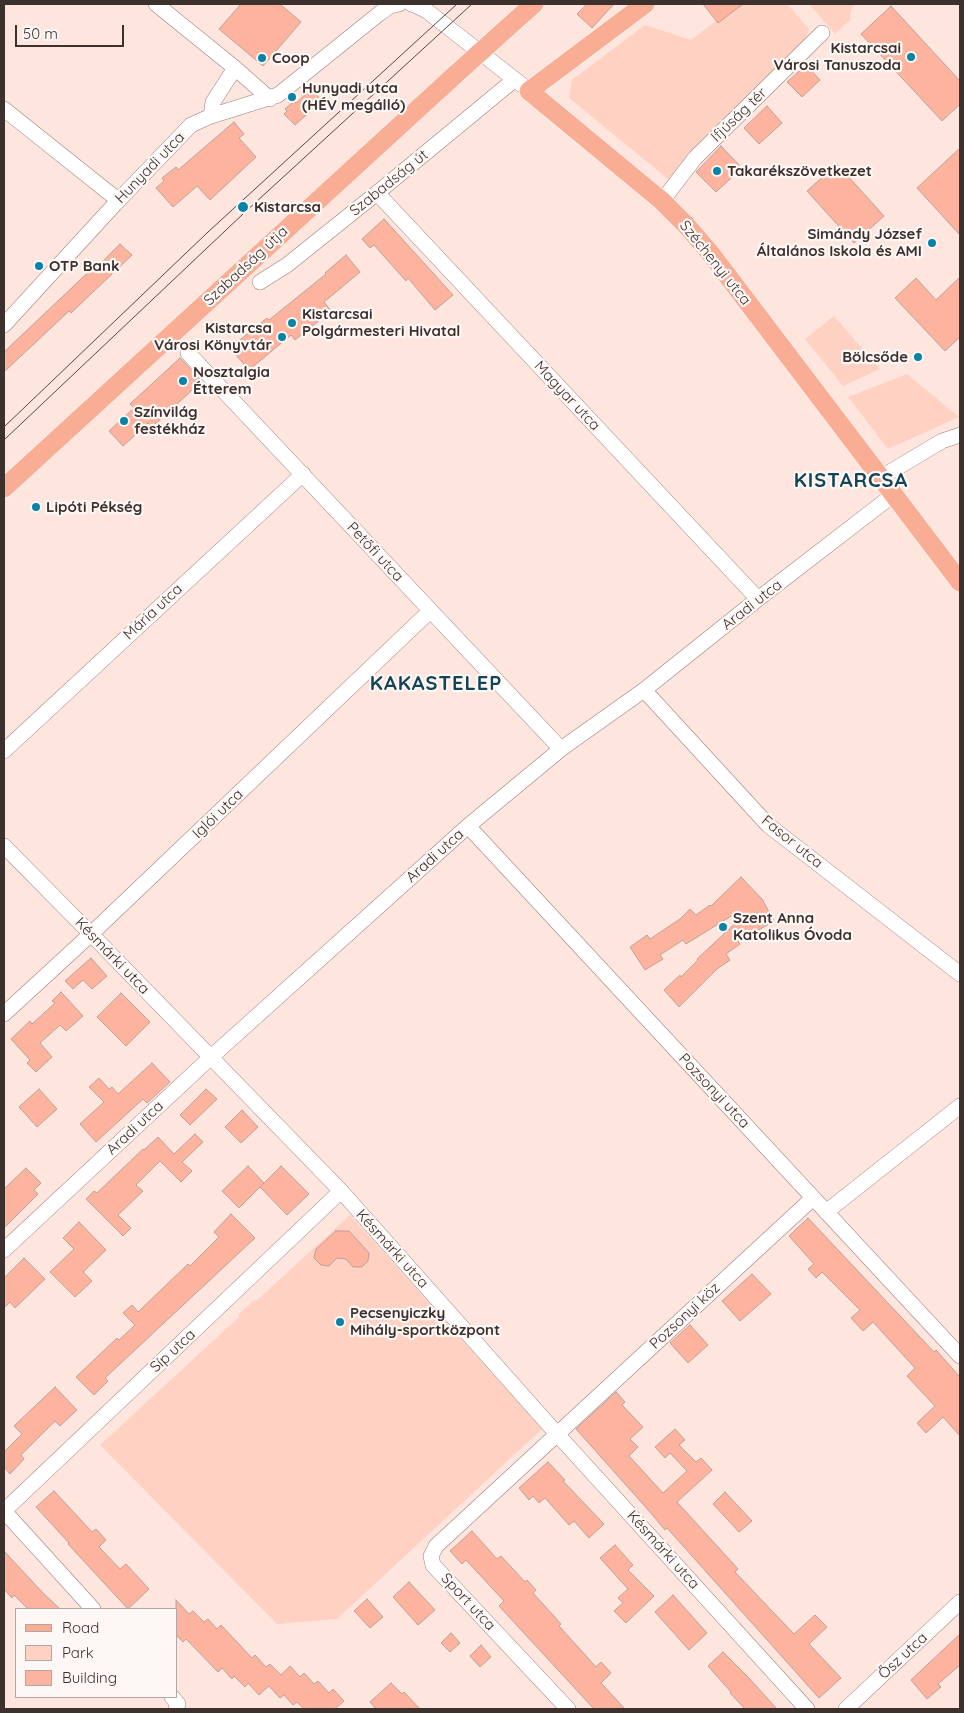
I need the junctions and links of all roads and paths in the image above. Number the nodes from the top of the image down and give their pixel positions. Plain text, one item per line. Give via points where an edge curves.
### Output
1 (156, 4) edge
2 (399, 4) edge
3 (411, 4) edge
4 (534, 4) edge
5 (645, 4) edge
6 (822, 33) dead end
7 (235, 68) junction
8 (514, 80) junction
9 (529, 91) junction
10 (270, 99) junction
11 (4, 109) edge
12 (211, 116) junction
13 (377, 193) junction
14 (118, 200) junction
15 (662, 202) junction
16 (260, 282) dead end
17 (4, 325) edge
18 (188, 353) dead end
19 (960, 435) edge
20 (303, 474) junction
21 (880, 478) junction
22 (4, 488) edge
23 (893, 495) junction
24 (960, 582) edge
25 (758, 599) junction
26 (430, 612) junction
27 (644, 690) junction
28 (561, 750) junction
29 (4, 751) edge
30 (468, 826) junction
31 (4, 846) edge
32 (91, 934) junction
33 (960, 974) edge
34 (4, 1014) edge
35 (210, 1058) junction
36 (960, 1106) edge
37 (341, 1192) junction
38 (812, 1198) junction
39 (826, 1212) junction
40 (4, 1250) edge
41 (960, 1356) edge
42 (557, 1434) junction
43 (4, 1511) edge
44 (960, 1602) edge
45 (92, 1608) edge
46 (568, 1709) edge
47 (807, 1709) edge
48 (846, 1709) edge

1 - 7 street
2 - 10 street, Hunyadi utca via 380,13
3 - 8 street, Széchenyi utca via 428,12
4 - 22 main road, Szabadság útja, bridge
5 - 9 main road
6 - 15 street, Ifjúság tér via 695,158
7 - 10 street
7 - 12 street via 213,102
8 - 9 street, Széchenyi utca
8 - 13 street, Szabadság út
9 - 15 main road, Széchenyi utca
10 - 12 street, Hunyadi utca
11 - 14 street
12 - 14 street, Hunyadi utca via 191,125
13 - 16 street, Szabadság út via 287,265
13 - 25 street, Magyar utca
14 - 17 street, Hunyadi utca
15 - 21 main road, Széchenyi utca via 711,254
18 - 20 street, Petőfi utca
19 - 21 street
20 - 26 street, Petőfi utca
20 - 29 street, Mária utca
21 - 23 main road, Széchenyi utca
23 - 24 main road, Széchenyi utca
23 - 25 street, Aradi utca
25 - 27 street, Aradi utca
26 - 28 street, Petőfi utca
26 - 32 street, Iglói utca
27 - 28 street, Aradi utca
27 - 33 street, Fasor utca via 768,825
28 - 30 street, Aradi utca
30 - 35 street, Aradi utca
30 - 38 street, Pozsonyi utca
31 - 32 street, Késmárki utca
32 - 34 street, Iglói utca
32 - 35 street, Késmárki utca
35 - 37 street, Késmárki utca
35 - 40 street, Aradi utca
36 - 39 street
37 - 42 street, Késmárki utca
37 - 43 street, Síp utca
38 - 39 street, Pozsonyi utca
38 - 42 street, Pozsonyi köz
39 - 41 street, Pozsonyi utca
42 - 46 street, Sport utca via 436,1546 431,1556 433,1565
42 - 47 street, Késmárki utca
43 - 45 street
44 - 48 street, Ősz utca

